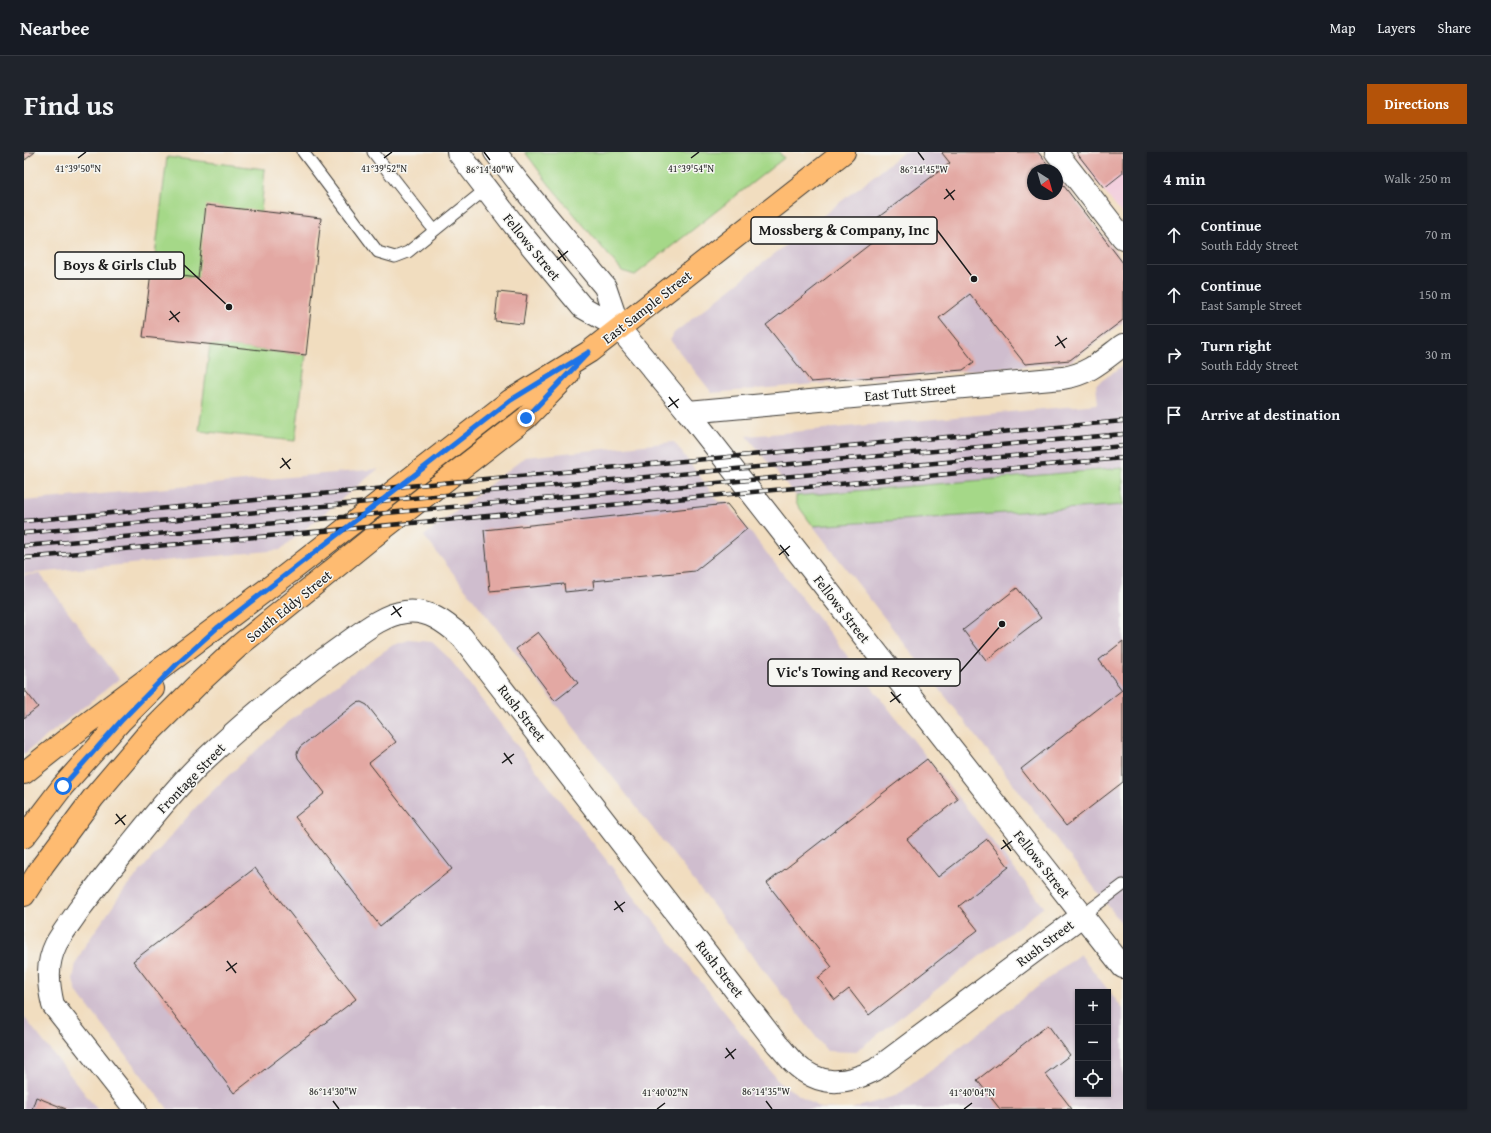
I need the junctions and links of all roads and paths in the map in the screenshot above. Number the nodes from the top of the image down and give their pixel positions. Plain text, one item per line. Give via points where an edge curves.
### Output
1 (303, 152) edge
2 (373, 152) edge
3 (458, 152) edge
4 (495, 152) edge
5 (844, 152) edge
6 (1056, 152) edge
7 (486, 189) junction
8 (434, 230) junction
9 (1123, 238) edge
10 (619, 328) junction
11 (1123, 345) edge
12 (589, 352) junction
13 (688, 412) junction
14 (424, 612) joint
15 (217, 628) junction
16 (24, 773) edge
17 (24, 838) edge
18 (1123, 885) edge
19 (24, 895) edge
20 (1083, 915) junction
21 (1123, 968) edge
22 (135, 1109) edge

1 - 8 lane via 378,252 395,257 408,252
2 - 8 lane
3 - 7 street, Fellows Street
4 - 10 street, Fellows Street via 605,287
5 - 10 main road, East Sample Street
6 - 9 street
7 - 8 lane
7 - 10 street, Fellows Street via 582,307
10 - 12 main road, East Sample Street
10 - 13 street, Fellows Street
11 - 13 street, East Tutt Street via 1090,370 1063,378
12 - 15 main road, East Sample Street via 511,400
12 - 19 main road, South Eddy Street via 526,418 241,644 199,683 144,738 93,798
13 - 20 street, Fellows Street
14 - 20 street, Rush Street via 446,623 462,637 777,1044 792,1062 811,1076 836,1082 860,1078 874,1070
14 - 22 street, Frontage Street via 405,612 388,616 369,627 317,664 252,717 198,767 164,804 106,874 56,945 48,973 53,1005
15 - 16 main road, East Sample Street
15 - 17 main road via 121,721 63,786
18 - 20 lane
20 - 21 street, Fellows Street

